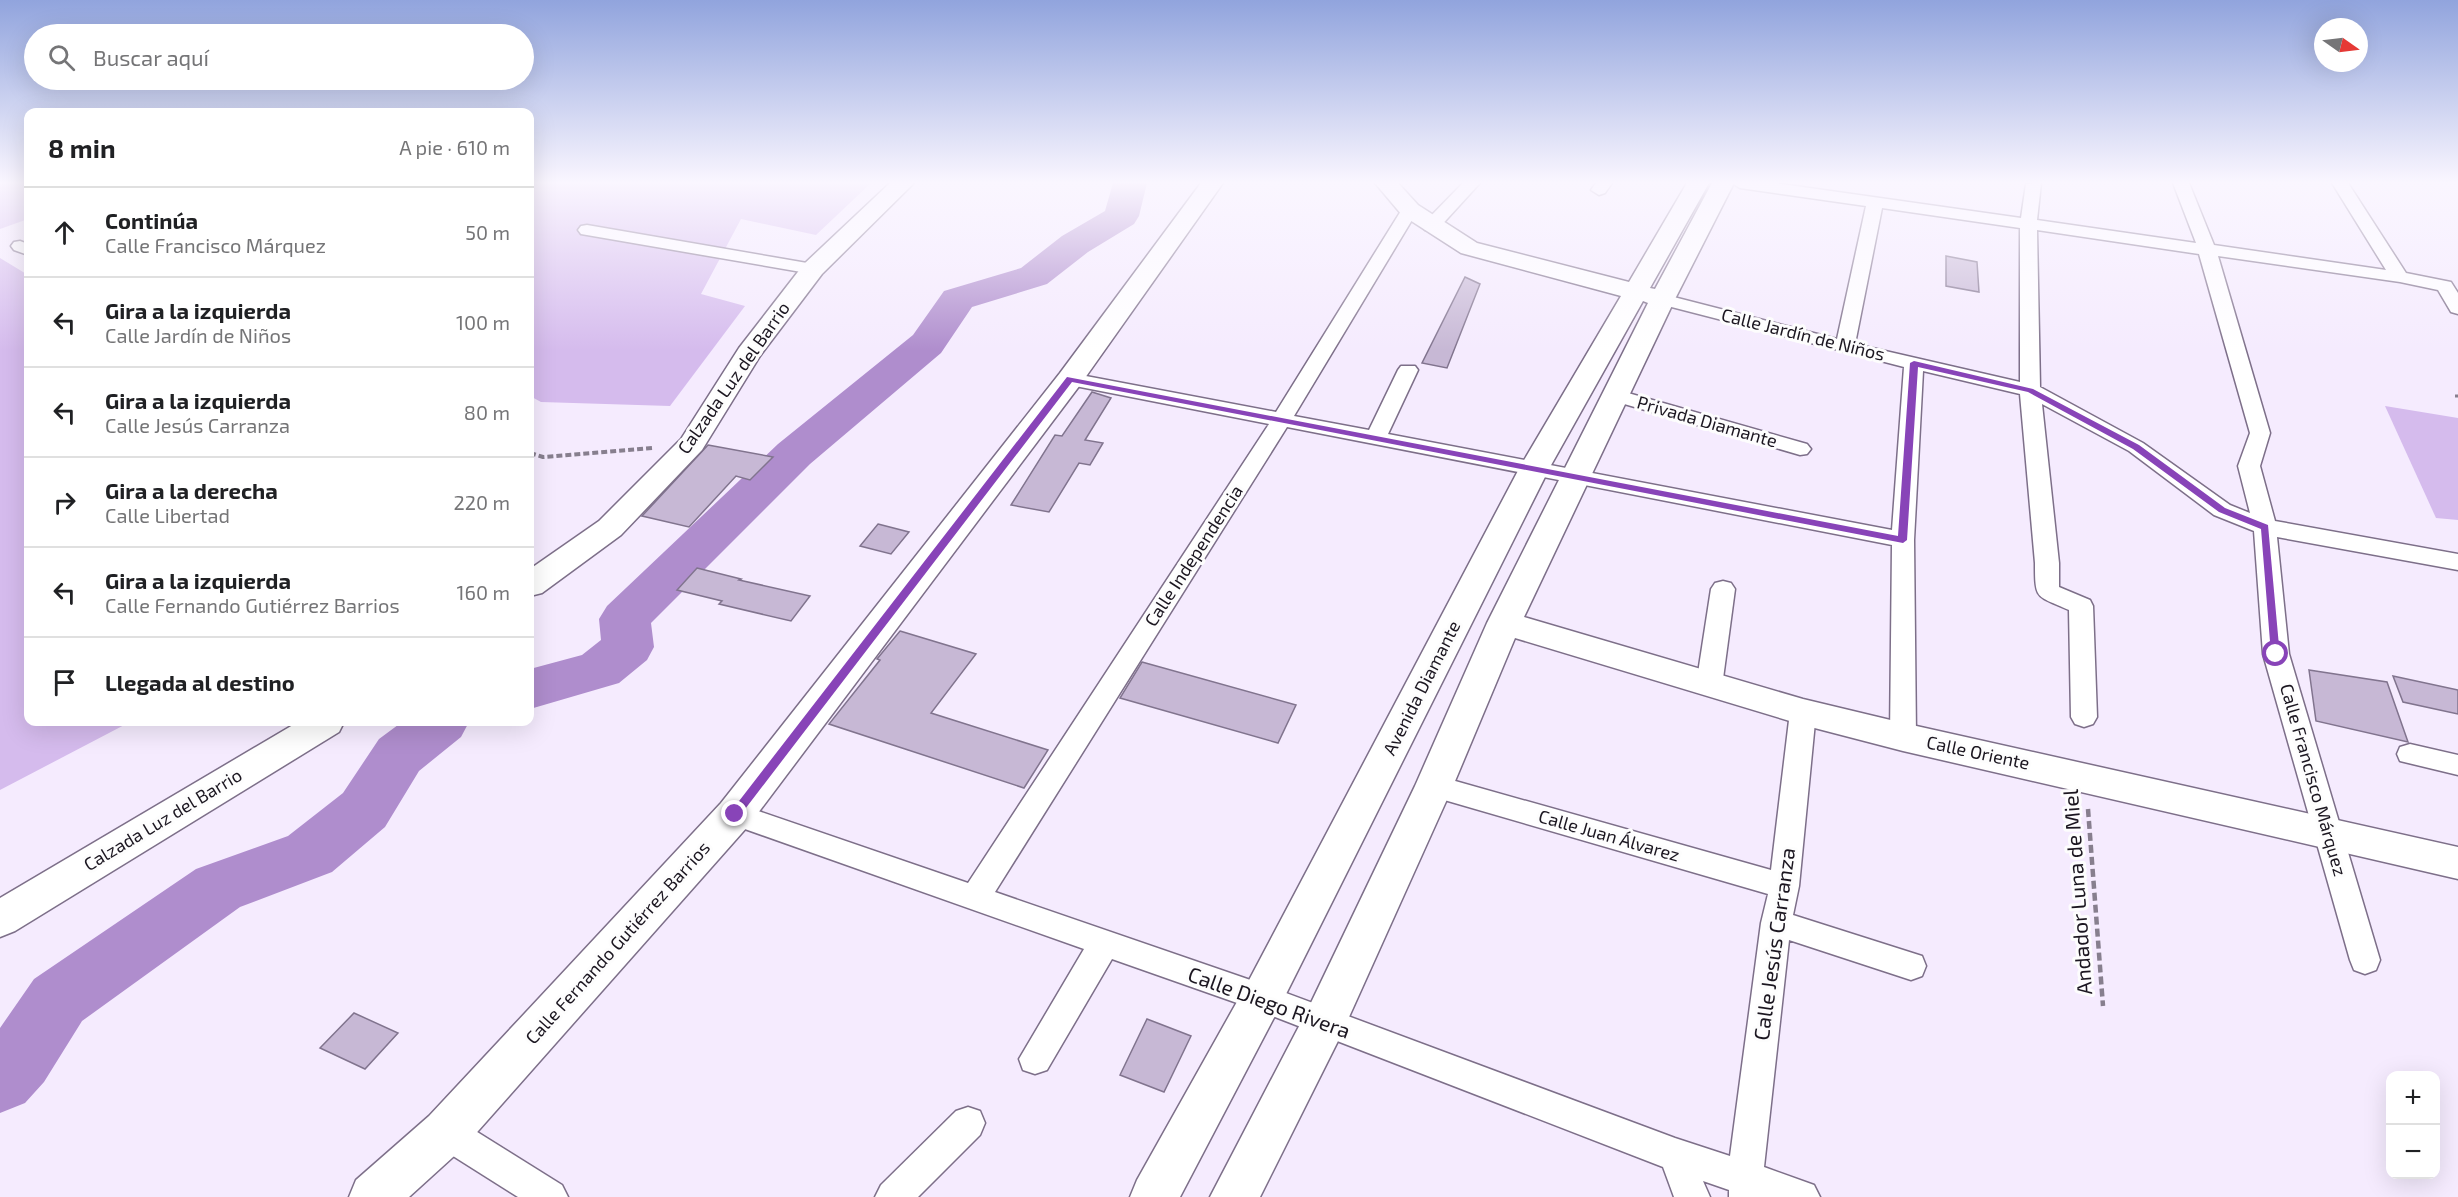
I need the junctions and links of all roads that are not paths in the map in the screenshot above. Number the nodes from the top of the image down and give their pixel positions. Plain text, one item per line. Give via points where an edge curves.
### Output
1 (638, 239) edge
2 (845, 239) edge
3 (1172, 239) edge
4 (1392, 239) edge
5 (1453, 239) edge
6 (1673, 239) edge
7 (1686, 239) edge
8 (1868, 239) edge
9 (2028, 239) edge
10 (2130, 239) edge
11 (2203, 239) edge
12 (2376, 239) edge
13 (2207, 250) junction
14 (813, 269) junction
15 (2400, 277) junction
16 (1648, 296) junction
17 (2458, 308) edge
18 (1845, 347) junction
19 (1914, 363) junction
20 (1408, 370) dead end
21 (1070, 379) junction
22 (2030, 390) junction
23 (1614, 395) junction
24 (1282, 419) junction
25 (1376, 437) junction
26 (1800, 449) dead end
27 (1535, 467) junction
28 (1575, 476) junction
29 (2265, 528) junction
30 (1903, 540) junction
31 (2458, 562) edge
32 (534, 582) edge
33 (1723, 589) dead end
34 (1504, 623) junction
35 (1709, 686) junction
36 (1803, 712) junction
37 (2084, 717) dead end
38 (319, 726) edge
39 (1903, 737) junction
40 (2410, 754) dead end
41 (2458, 765) edge
42 (1434, 786) junction
43 (735, 814) junction
44 (2328, 833) junction
45 (2458, 863) edge
46 (1784, 886) junction
47 (974, 899) junction
48 (0, 919) edge
49 (1776, 923) junction
50 (1104, 944) junction
51 (2365, 960) dead end
52 (1911, 966) dead end
53 (1262, 998) junction
54 (1324, 1023) junction
55 (1035, 1059) dead end
56 (968, 1123) dead end
57 (446, 1132) junction
58 (1675, 1155) junction
59 (1746, 1187) edge
60 (373, 1197) edge
61 (550, 1197) edge
62 (893, 1197) edge
63 (1154, 1197) edge
64 (1234, 1197) edge
65 (1692, 1197) edge
66 (1802, 1197) edge

1 - 14 street
2 - 14 main road, Calzada Luz del Barrio
3 - 21 main road, Calle Fernando Gutiérrez Barrios
4 - 24 street, Calle Independencia
5 - 16 main road, Calle Jardín de Niños via 1469,248
6 - 16 main road, Avenida Diamante
7 - 16 main road, Avenida Diamante
8 - 18 street
9 - 22 street
10 - 13 street
11 - 13 street, Calle Francisco Márquez
12 - 15 street
13 - 15 street
13 - 29 street, Calle Francisco Márquez via 2260,433 2249,466
14 - 32 main road, Calzada Luz del Barrio via 748,354 692,444 610,528
15 - 17 street via 2445,286
16 - 18 street, Calle Jardín de Niños
16 - 23 main road, Avenida Diamante
16 - 27 main road, Avenida Diamante
18 - 19 street, Calle Jardín de Niños
19 - 22 street, Calle Jardín de Niños
19 - 30 street
20 - 25 street
21 - 24 street
21 - 43 main road, Calle Fernando Gutiérrez Barrios
22 - 29 street, Calle Jardín de Niños via 2136,447 2222,510
22 - 37 street via 2047,591 2081,606
23 - 26 street, Privada Diamante
23 - 28 main road, Avenida Diamante
24 - 25 street
24 - 47 street, Calle Independencia
25 - 27 street
27 - 28 street
27 - 53 main road, Avenida Diamante
28 - 30 street
28 - 34 main road, Avenida Diamante
29 - 31 street, Calle Jardín de Niños
29 - 44 street, Calle Francisco Márquez via 2276,654
30 - 39 street
33 - 35 street
34 - 35 main road, Calle Oriente
34 - 42 main road, Avenida Diamante
35 - 36 main road, Calle Oriente
36 - 39 main road, Calle Oriente
36 - 46 street, Calle Jesús Carranza
38 - 48 main road, Calzada Luz del Barrio
39 - 44 main road, Calle Oriente
40 - 41 street
42 - 46 street, Calle Juan Álvarez
42 - 54 main road, Avenida Diamante
43 - 47 street, Calle Diego Rivera
43 - 57 main road, Calle Fernando Gutiérrez Barrios
44 - 45 main road, Calle Oriente
44 - 51 street, Calle Francisco Márquez
46 - 49 street, Calle Jesús Carranza
47 - 50 street, Calle Diego Rivera
49 - 52 street
49 - 59 street, Calle Jesús Carranza
50 - 53 street, Calle Diego Rivera
50 - 55 street
53 - 54 street, Calle Diego Rivera
53 - 63 main road, Avenida Diamante
54 - 58 street, Calle Diego Rivera
54 - 64 main road, Avenida Diamante
56 - 62 street
57 - 60 main road, Calle Fernando Gutiérrez Barrios
57 - 61 street
58 - 59 street, Calle Diego Rivera
58 - 65 street
59 - 66 street, Calle Diego Rivera

